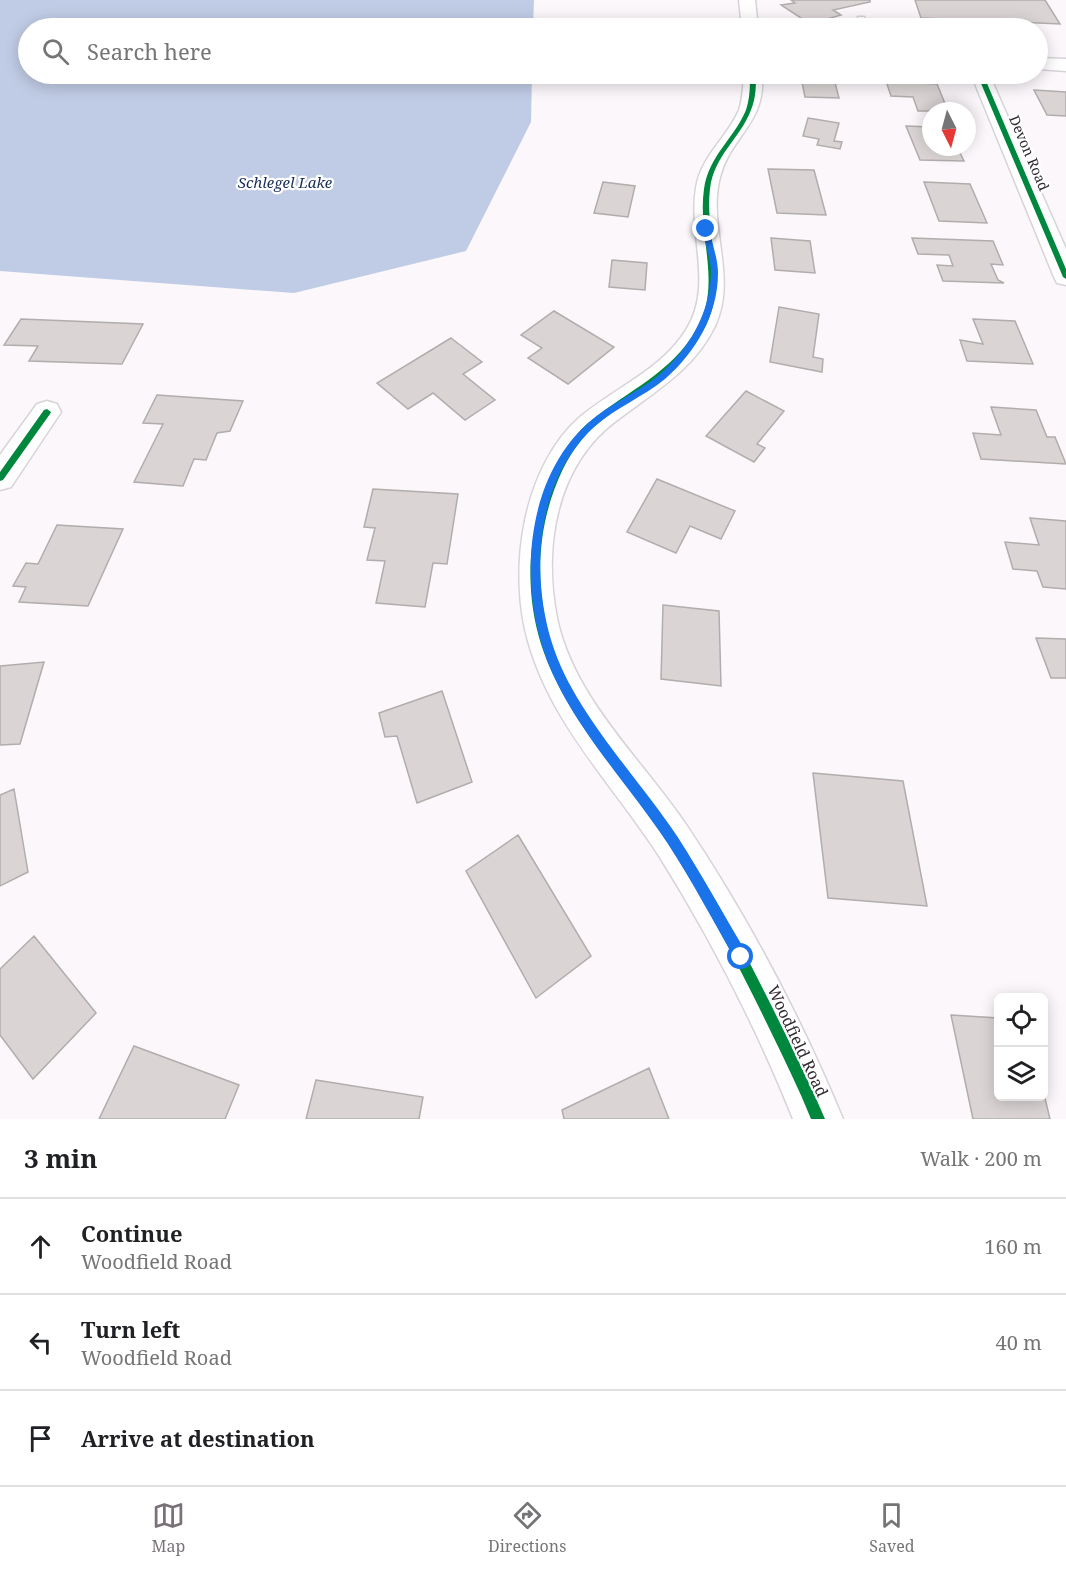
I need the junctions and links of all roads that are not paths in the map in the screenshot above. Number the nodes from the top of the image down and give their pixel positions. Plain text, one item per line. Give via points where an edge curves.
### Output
1 (747, 0) edge
2 (749, 18) edge
3 (1048, 64) edge
4 (1066, 65) edge
5 (753, 84) edge
6 (984, 84) edge
7 (1066, 277) edge
8 (47, 412) dead end
9 (0, 478) edge
10 (818, 1119) edge

1 - 2 street
3 - 4 street
5 - 10 street, Woodfield Road via 747,113 717,154 710,171 706,229 714,271 712,297 703,326 686,352 662,377 591,425 573,445 553,480 540,516 534,555 536,598 546,643 566,690 672,840 736,947
6 - 7 street, Devon Road
8 - 9 street

